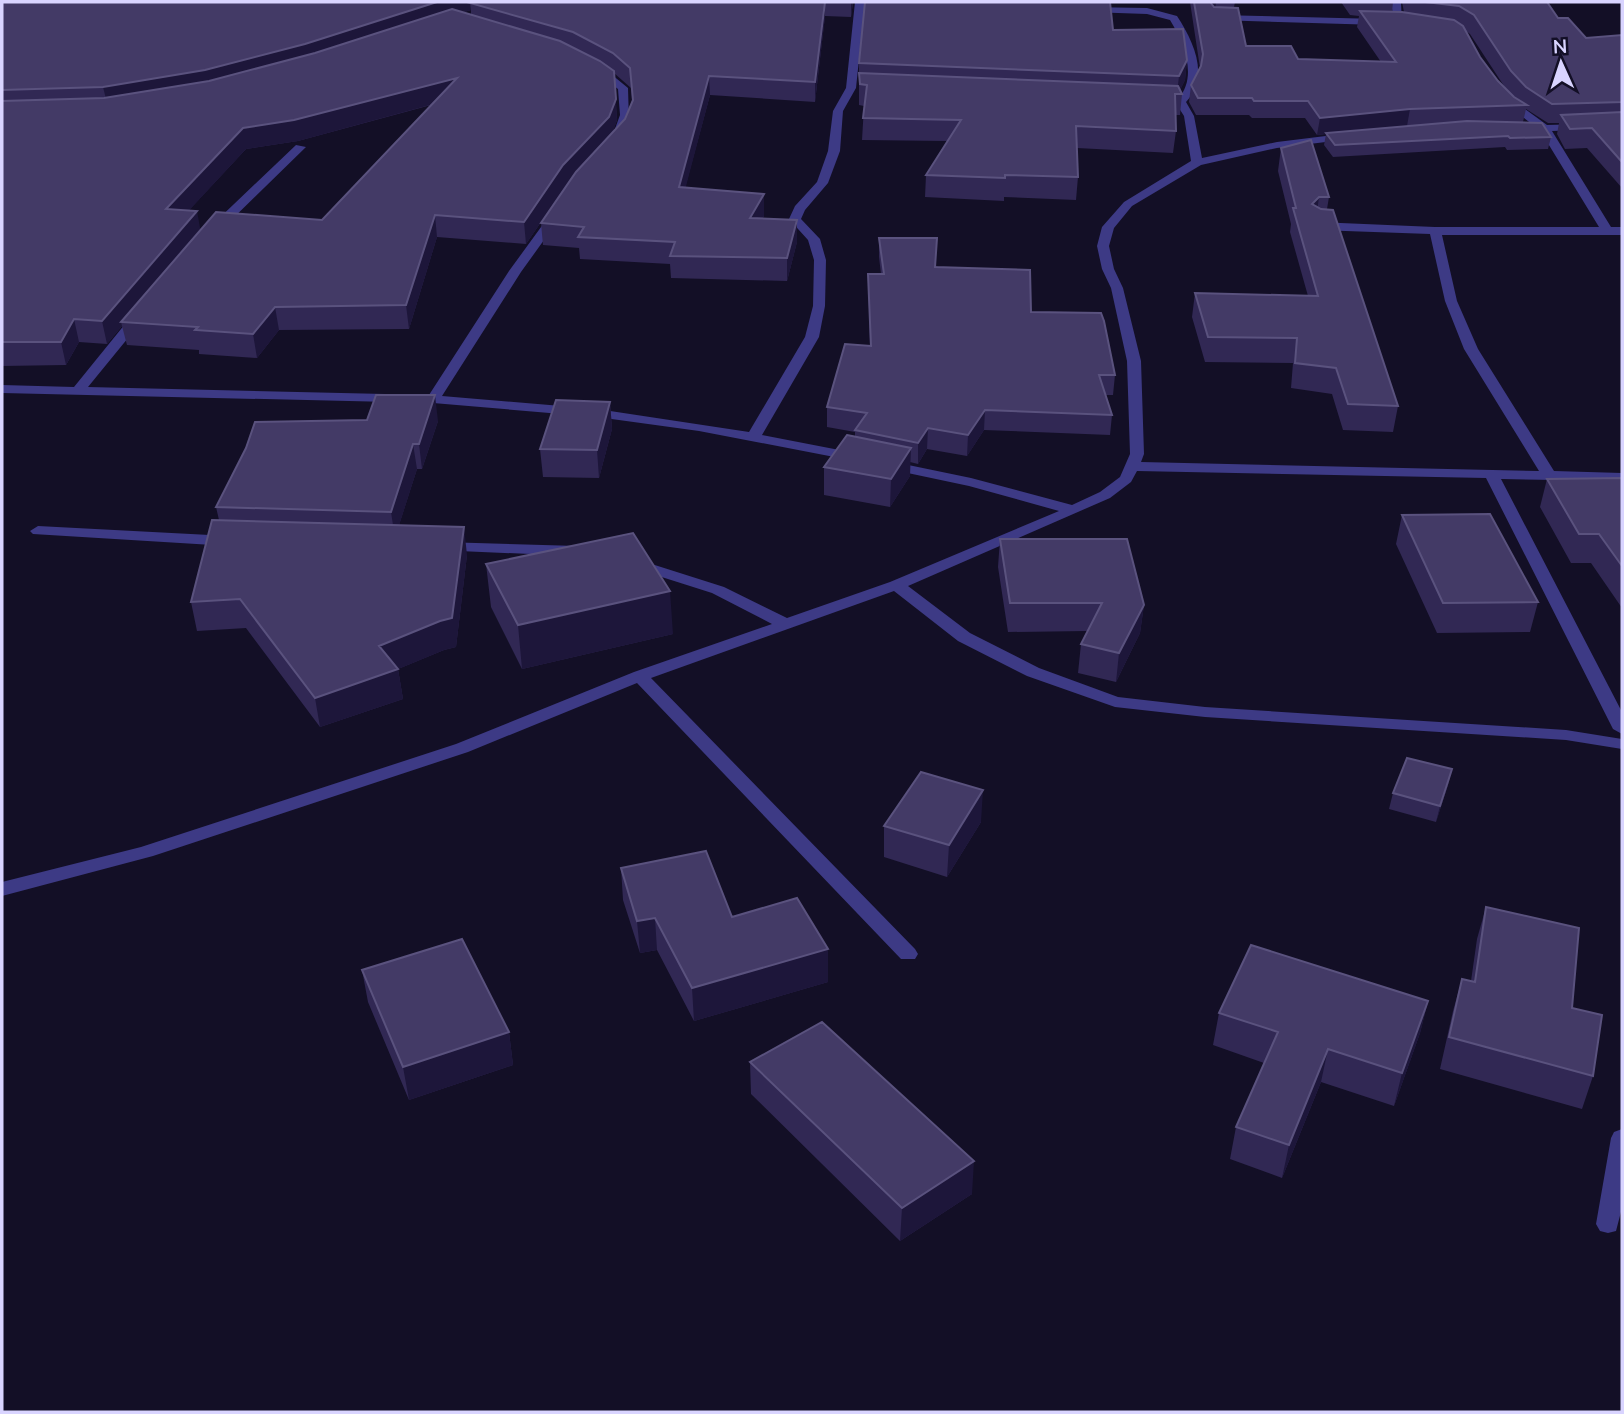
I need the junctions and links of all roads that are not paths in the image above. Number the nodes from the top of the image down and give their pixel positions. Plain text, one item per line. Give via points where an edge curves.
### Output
1 (860, 2) edge
2 (1396, 2) edge
3 (1077, 8) edge
4 (1215, 18) edge
5 (583, 62) edge
6 (1501, 94) edge
7 (1144, 99) edge
8 (1181, 102) junction
9 (1622, 126) edge
10 (1505, 128) edge
11 (1545, 129) junction
12 (1367, 134) edge
13 (300, 147) dead end
14 (610, 150) edge
15 (1197, 162) junction
16 (566, 200) edge
17 (1317, 226) edge
18 (1607, 230) junction
19 (1435, 231) junction
20 (1622, 231) edge
21 (209, 236) edge
22 (146, 308) edge
23 (2, 389) edge
24 (79, 389) junction
25 (433, 399) junction
26 (754, 436) junction
27 (1133, 466) junction
28 (1491, 473) junction
29 (1549, 475) junction
30 (1622, 477) edge
31 (1074, 510) junction
32 (38, 531) dead end
33 (240, 541) edge
34 (420, 546) edge
35 (596, 555) edge
36 (619, 560) edge
37 (896, 585) junction
38 (785, 624) junction
39 (640, 676) junction
40 (1622, 729) edge
41 (1622, 744) edge
42 (2, 889) edge
43 (908, 954) dead end
44 (1622, 1138) edge
45 (1608, 1224) dead end

1 - 26 street via 857,88 838,111 834,151 822,183 795,219 814,239 820,260 819,306 812,337
2 - 4 street via 1405,23
3 - 8 street via 1147,11 1174,18 1194,73 1192,90
5 - 14 street via 622,88 624,128
6 - 11 street
7 - 8 street
8 - 15 street via 1189,116
9 - 11 street
10 - 11 street
11 - 18 street
12 - 15 street via 1277,145
13 - 21 street
15 - 27 street via 1128,204 1108,227 1103,246 1134,361 1137,454
16 - 25 street
17 - 19 street
18 - 19 street
18 - 20 street
19 - 29 street via 1451,301 1471,349
22 - 24 street
23 - 24 street
24 - 25 street
25 - 26 street via 597,413
26 - 31 street via 971,482
27 - 28 street
27 - 31 street via 1126,479 1105,495
28 - 29 street
28 - 40 street
29 - 30 street
31 - 37 street
32 - 33 street
34 - 35 street via 572,550
36 - 38 street via 718,590
37 - 38 street
37 - 41 street via 964,638 1033,672 1115,702 1205,712 1566,734
38 - 39 street
39 - 42 street via 462,748 293,805 146,852
39 - 43 street
44 - 45 street

